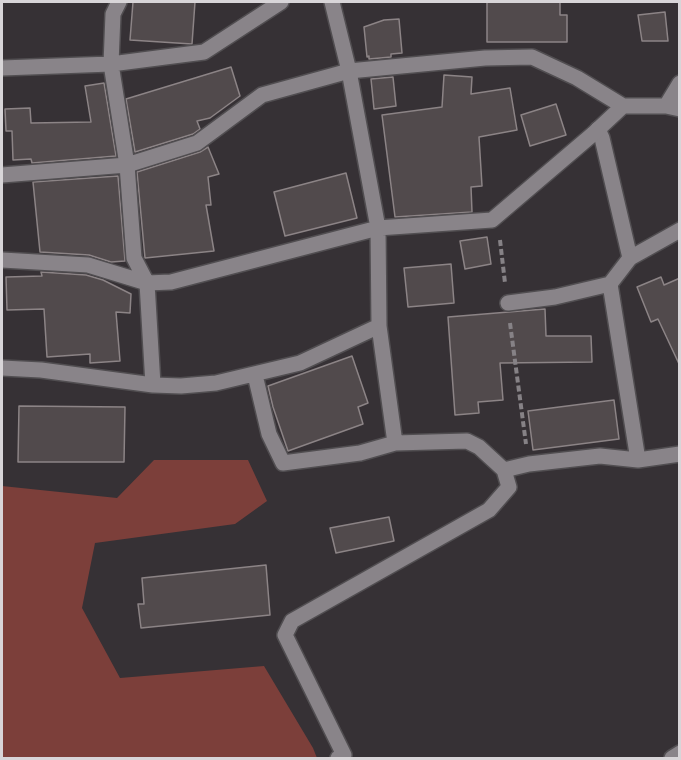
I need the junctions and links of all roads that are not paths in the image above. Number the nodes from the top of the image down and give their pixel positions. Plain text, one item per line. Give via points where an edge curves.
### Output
1 (119, 2) edge
2 (281, 2) edge
3 (332, 2) edge
4 (111, 64) junction
5 (2, 68) edge
6 (350, 71) junction
7 (680, 83) edge
8 (623, 106) junction
9 (673, 108) edge
10 (598, 129) junction
11 (127, 165) junction
12 (2, 175) edge
13 (378, 228) junction
14 (680, 230) edge
15 (630, 258) junction
16 (2, 260) edge
17 (147, 283) junction
18 (610, 284) junction
19 (508, 303) road end
20 (379, 326) junction
21 (2, 368) edge
22 (255, 375) junction
23 (153, 385) junction
24 (395, 443) junction
25 (680, 453) edge
26 (638, 460) junction
27 (504, 470) junction
28 (680, 753) edge
29 (338, 759) edge
30 (672, 759) edge

1 - 4 street via 113,14
2 - 4 street via 204,52
3 - 6 street
4 - 5 street
4 - 11 street
6 - 8 street via 532,57
6 - 11 street via 262,95 197,143
6 - 13 street
7 - 9 street
8 - 9 street
8 - 10 street
10 - 13 street via 492,220
10 - 15 street
11 - 12 street
11 - 17 street via 134,258
13 - 17 street via 171,282
13 - 20 street
14 - 15 street
15 - 18 street
16 - 17 street via 88,265
17 - 23 street
18 - 19 street
18 - 26 street
20 - 22 street via 300,363
20 - 24 street
21 - 23 street
22 - 23 street via 216,383
22 - 24 street via 269,434 282,463 360,453
24 - 27 street via 467,441
25 - 26 street
26 - 27 street via 600,456
27 - 29 street via 509,488 489,510 292,621 285,635 344,755
28 - 30 street

